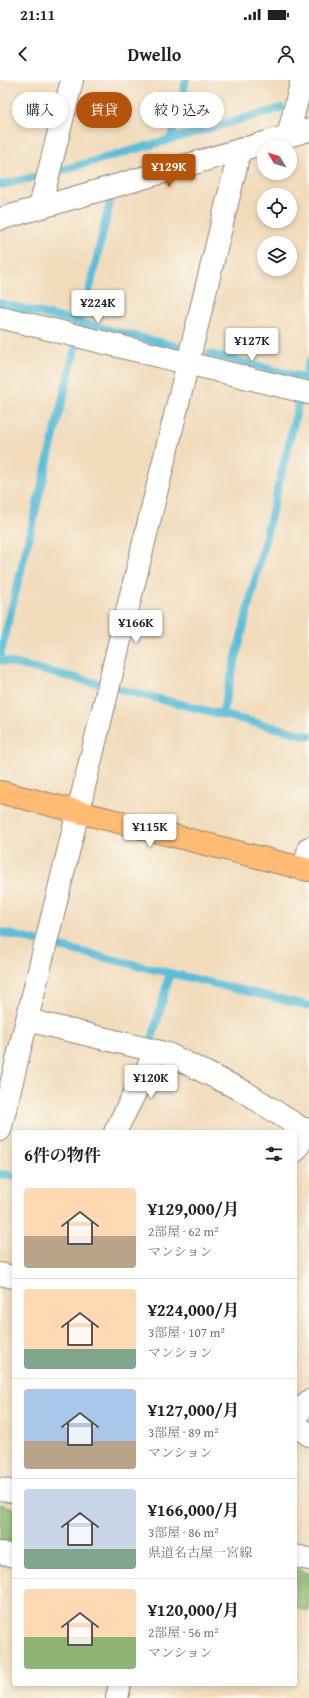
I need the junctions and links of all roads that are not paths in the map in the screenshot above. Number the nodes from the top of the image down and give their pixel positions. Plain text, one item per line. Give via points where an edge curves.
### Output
1 (72, 80) edge
2 (303, 80) edge
3 (309, 130) edge
4 (288, 136) junction
5 (240, 150) junction
6 (40, 207) junction
7 (0, 219) edge
8 (0, 317) edge
9 (188, 363) junction
10 (309, 393) edge
11 (0, 792) edge
12 (77, 811) junction
13 (309, 848) edge
14 (306, 870) edge
15 (27, 1020) junction
16 (156, 1051) junction
17 (0, 1130) edge
18 (116, 1130) edge
19 (295, 1130) edge
20 (297, 1132) edge
21 (305, 1138) edge
22 (0, 1274) edge
23 (12, 1277) edge
24 (309, 1401) edge
25 (297, 1415) edge
26 (297, 1426) edge
27 (309, 1435) edge
28 (0, 1489) edge
29 (12, 1492) edge
30 (0, 1553) edge
31 (12, 1556) edge
32 (297, 1557) edge
33 (309, 1560) edge
34 (120, 1686) edge
35 (117, 1698) edge

1 - 6 street
2 - 4 street
3 - 4 street
4 - 5 street
5 - 6 street
5 - 9 street
6 - 7 street
8 - 9 street
9 - 10 street
9 - 12 street
11 - 12 main road
12 - 14 main road
12 - 15 street
13 - 14 street
15 - 16 street
15 - 17 street
16 - 18 street
16 - 19 street via 168,1054 245,1092
20 - 21 street
22 - 23 street
24 - 25 street
26 - 27 street
28 - 29 street
30 - 31 street
32 - 33 street
34 - 35 street

